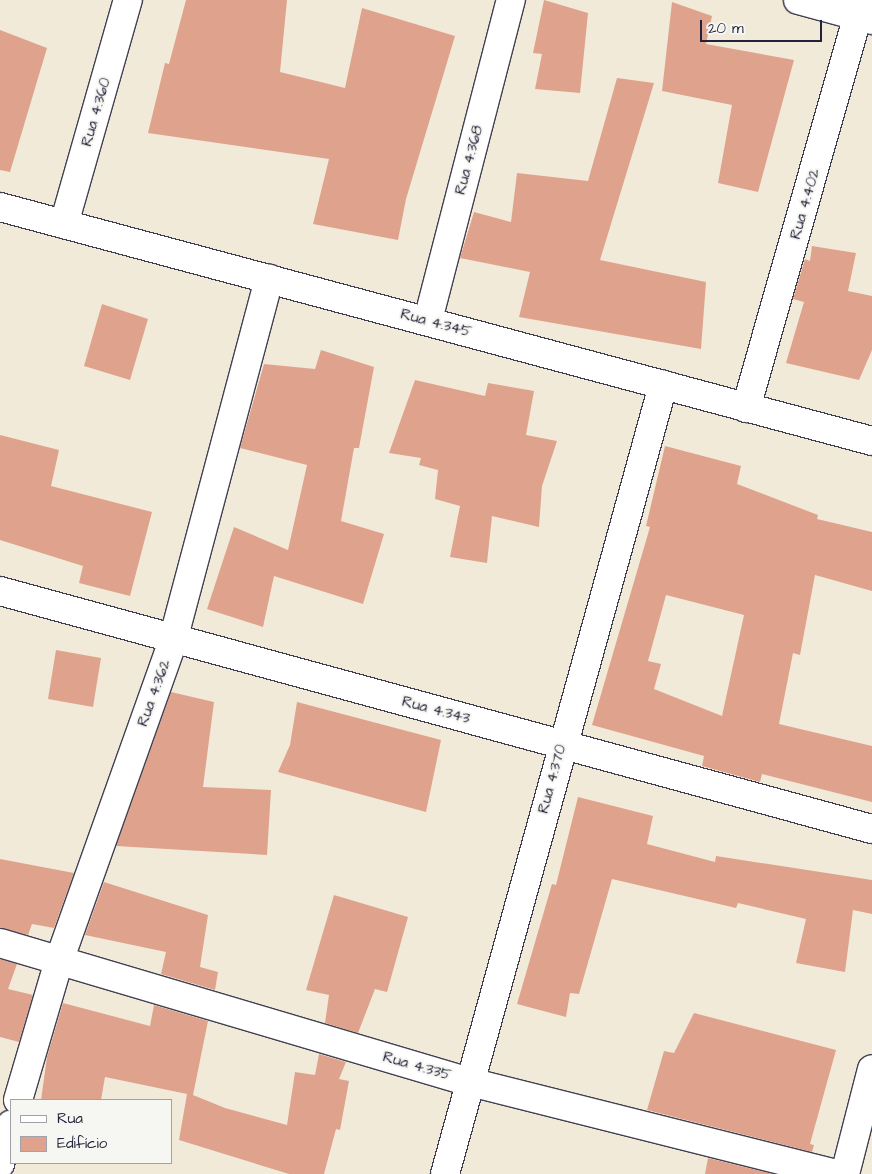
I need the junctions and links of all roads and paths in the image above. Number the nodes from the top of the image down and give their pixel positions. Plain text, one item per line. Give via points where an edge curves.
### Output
1 (128, 0) edge
2 (511, 0) edge
3 (798, 0) edge
4 (864, 12) edge
5 (0, 207) edge
6 (64, 224) junction
7 (268, 279) junction
8 (428, 320) junction
9 (663, 385) junction
10 (746, 408) junction
11 (872, 441) edge
12 (0, 592) edge
13 (173, 640) junction
14 (562, 743) junction
15 (872, 829) edge
16 (0, 943) edge
17 (59, 960) junction
18 (872, 1069) edge
19 (470, 1082) junction
20 (18, 1099) edge
21 (10, 1129) edge
22 (0, 1164) edge
23 (445, 1174) edge
24 (837, 1174) edge
25 (845, 1174) edge

1 - 6 street, Rua 4.360
2 - 8 street, Rua 4.368
3 - 4 street
4 - 10 street, Rua 4.402
5 - 6 street, Rua 4.345
6 - 7 street, Rua 4.345
7 - 8 street, Rua 4.345
7 - 13 street, Rua 4.362
8 - 9 street, Rua 4.345
9 - 10 street, Rua 4.345
9 - 14 street, Rua 4.370
10 - 11 street, Rua 4.345
12 - 13 street, Rua 4.343
13 - 14 street, Rua 4.343
13 - 17 street, Rua 4.362
14 - 15 street, Rua 4.343
14 - 19 street, Rua 4.370
16 - 17 street, Rua 4.335
17 - 19 street, Rua 4.335
17 - 20 street, Rua 4.362
18 - 25 street
19 - 23 street, Rua 4.370
19 - 24 street, Rua 4.335
21 - 22 street

